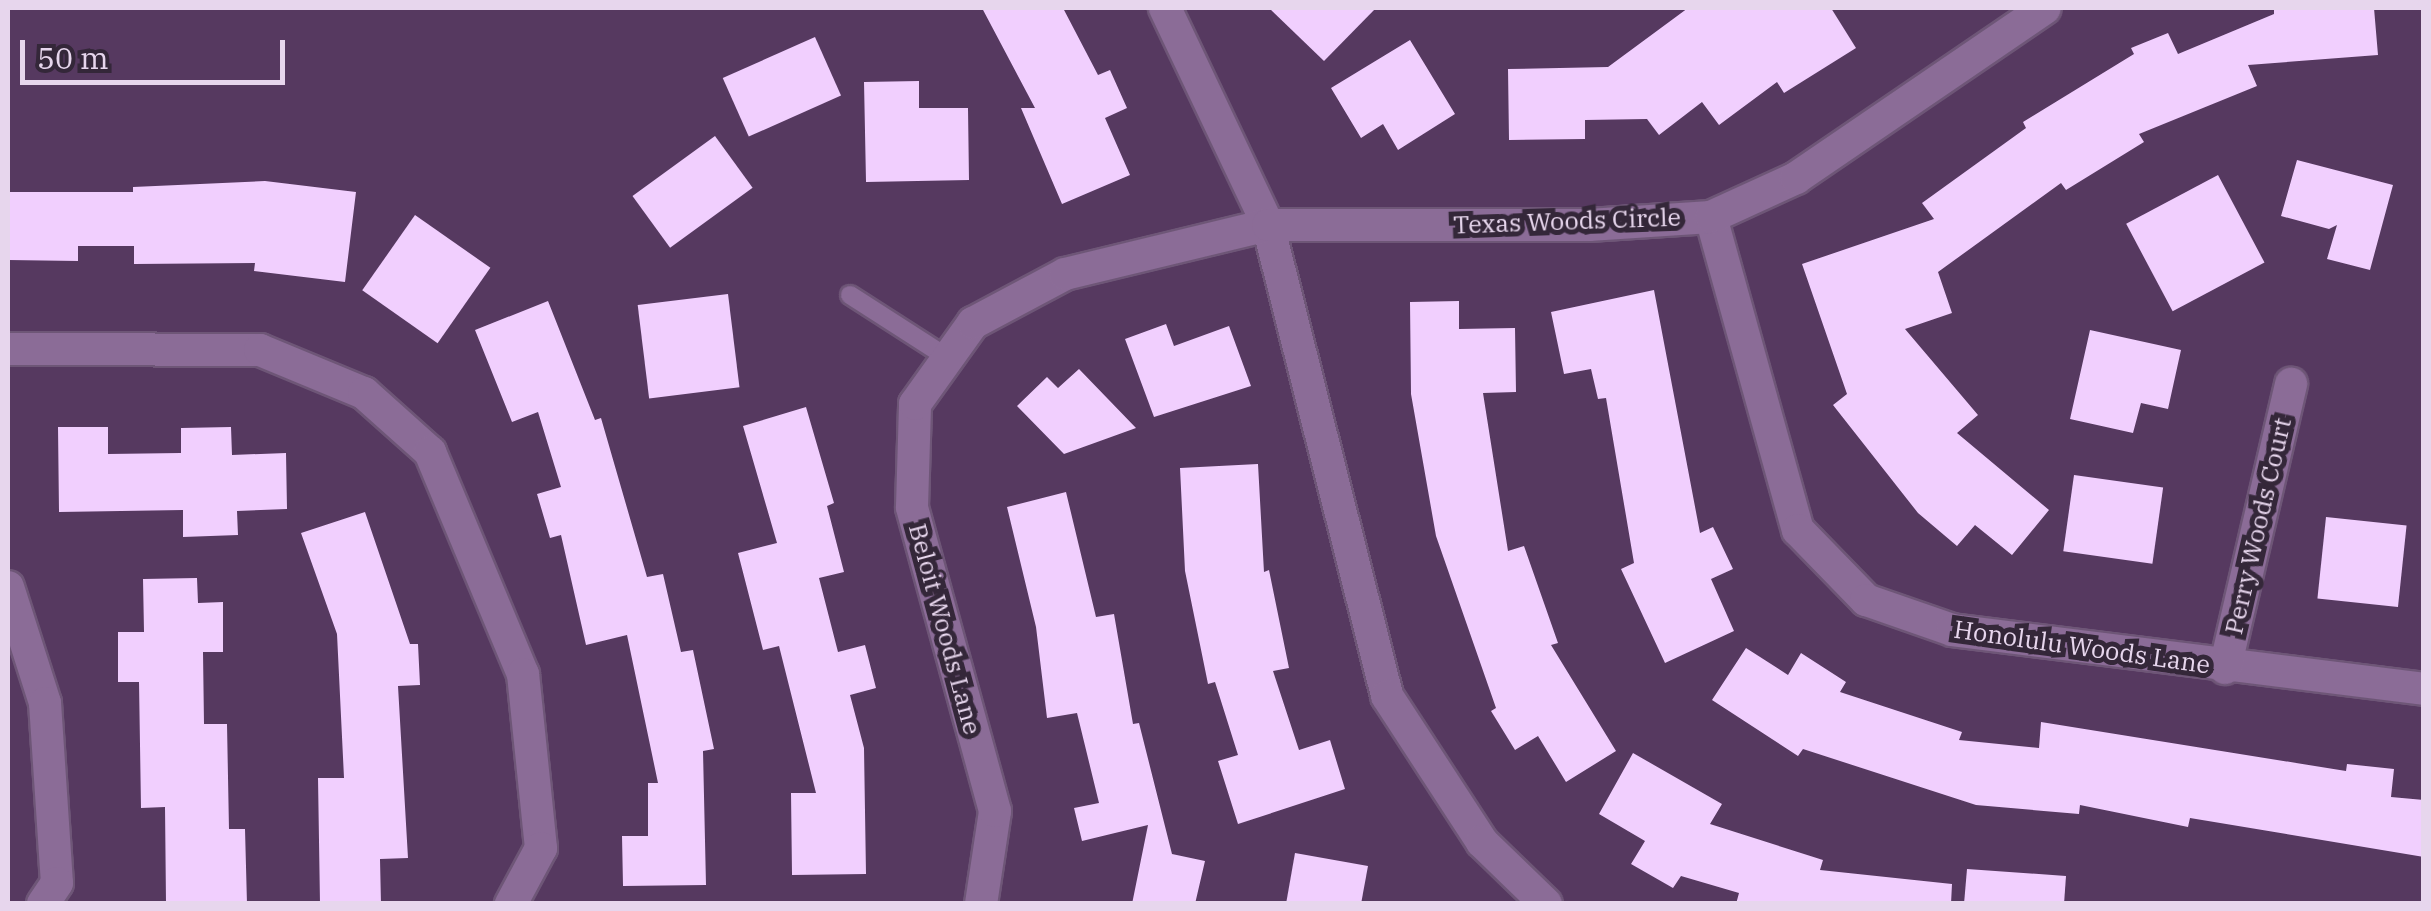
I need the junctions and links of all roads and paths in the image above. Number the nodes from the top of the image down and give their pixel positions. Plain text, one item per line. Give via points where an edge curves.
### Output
1 (1165, 8) edge
2 (2046, 8) edge
3 (1712, 217) junction
4 (1268, 225) junction
5 (850, 296) dead end
6 (8, 349) edge
7 (948, 358) junction
8 (2290, 384) dead end
9 (8, 587) edge
10 (2225, 668) junction
11 (2424, 690) edge
12 (1530, 899) edge
13 (43, 904) edge
14 (511, 904) edge
15 (981, 904) edge

1 - 4 street
2 - 3 street, Texas Woods Circle via 1796,178
3 - 4 street, Texas Woods Circle via 1589,225
3 - 10 street, Honolulu Woods Lane via 1798,530 1866,600 1952,630
4 - 7 street, Beloit Woods Lane via 1064,274 973,323
4 - 12 street via 1386,696 1482,842
5 - 7 lane
6 - 14 street via 260,350 364,393 430,452 524,674 542,848
7 - 15 street, Beloit Woods Lane via 915,404 912,507 995,811
8 - 10 street, Perry Woods Court
9 - 13 street via 46,703 57,882
10 - 11 street, Honolulu Woods Lane

